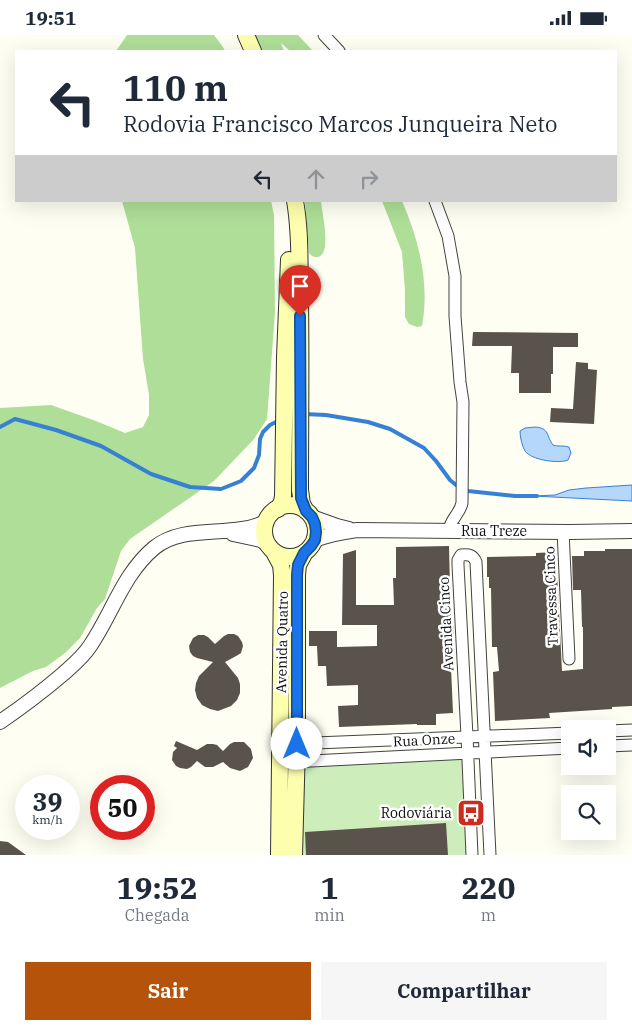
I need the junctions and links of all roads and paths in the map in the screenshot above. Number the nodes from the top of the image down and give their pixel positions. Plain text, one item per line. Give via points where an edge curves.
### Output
1 (246, 35) edge
2 (324, 35) edge
3 (253, 50) edge
4 (337, 50) edge
5 (294, 202) edge
6 (435, 202) edge
7 (292, 398) junction
8 (309, 514) junction
9 (272, 515) junction
10 (357, 530) junction
11 (449, 531) junction
12 (563, 531) junction
13 (632, 531) edge
14 (225, 532) junction
15 (315, 540) junction
16 (271, 548) junction
17 (304, 553) junction
18 (568, 659) dead end
19 (289, 660) junction
20 (289, 686) junction
21 (0, 722) edge
22 (632, 730) edge
23 (616, 731) edge
24 (561, 733) edge
25 (467, 736) junction
26 (485, 736) junction
27 (297, 744) junction
28 (280, 745) junction
29 (632, 745) edge
30 (616, 746) edge
31 (561, 748) edge
32 (486, 752) junction
33 (468, 753) junction
34 (296, 762) junction
35 (279, 763) junction
36 (279, 855) edge
37 (294, 855) edge
38 (472, 855) edge
39 (490, 855) edge

1 - 3 main road
2 - 4 street
5 - 7 main road via 285,357
6 - 11 street via 448,236 454,276 462,402 462,503
7 - 8 main road via 301,498
7 - 9 main road via 282,502
8 - 9 main road via 299,507 283,506
8 - 10 street, Rua Treze
8 - 15 main road via 315,524
9 - 14 street via 262,524
9 - 16 main road via 264,530
10 - 11 street, Rua Treze
10 - 15 street, Rua Treze
11 - 12 street, Rua Treze
12 - 13 street, Rua Treze
12 - 18 street, Travessa Cinco
14 - 16 street via 261,541
14 - 21 street via 176,536 154,548 130,575 84,654 48,687
15 - 17 main road
16 - 17 main road via 282,556 295,557
16 - 19 main road, Avenida Quatro via 281,565
17 - 19 main road, Avenida Quatro via 298,565
19 - 20 main road, Avenida Quatro
20 - 27 main road, Avenida Quatro
20 - 28 main road, Avenida Quatro
22 - 23 street
24 - 26 street, Rua Onze
25 - 26 street, Rua Onze
25 - 26 street, Avenida Cinco via 458,565 461,555 466,554 472,555 476,562
25 - 27 street, Rua Onze
25 - 33 street, Avenida Cinco
26 - 32 street, Avenida Cinco
27 - 28 street, Rua Onze
27 - 34 main road, Avenida Quatro
28 - 35 main road, Avenida Quatro
29 - 30 street
31 - 32 street, Rua Onze
32 - 33 street, Rua Onze
32 - 39 street, Avenida Cinco
33 - 34 street, Rua Onze
33 - 38 street, Avenida Cinco
34 - 35 street, Rua Onze
34 - 37 main road, Avenida Quatro
35 - 36 main road, Avenida Quatro

